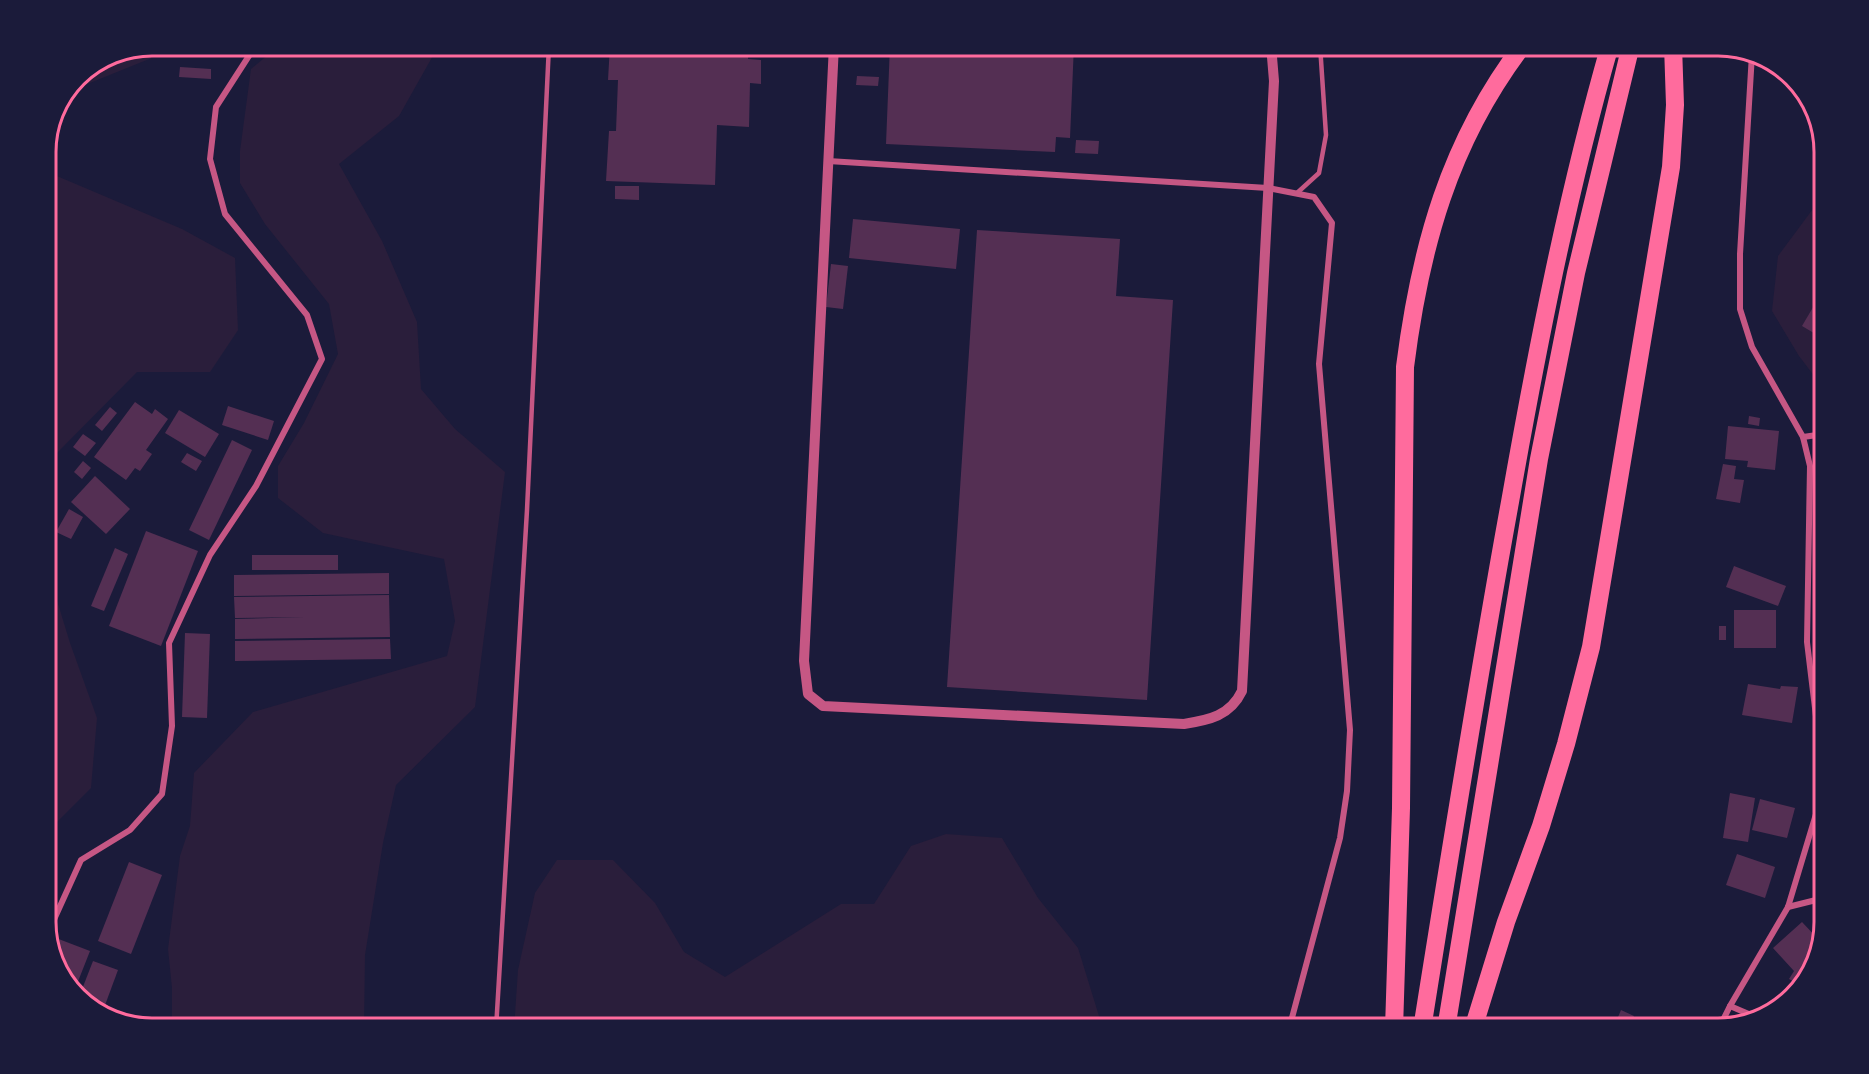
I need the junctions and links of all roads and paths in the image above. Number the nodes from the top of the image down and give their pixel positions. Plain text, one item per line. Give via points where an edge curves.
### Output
1 (249, 56) edge
2 (548, 56) edge
3 (833, 56) edge
4 (1272, 56) edge
5 (1321, 56) edge
6 (1515, 56) edge
7 (1607, 56) edge
8 (1628, 56) edge
9 (1674, 56) edge
10 (1751, 62) edge
11 (828, 161) junction
12 (1268, 188) junction
13 (1297, 193) junction
14 (1813, 436) edge
15 (1803, 437) junction
16 (1814, 698) edge
17 (1814, 821) edge
18 (1814, 901) edge
19 (1788, 907) junction
20 (56, 915) edge
21 (1730, 1006) junction
22 (1747, 1013) edge
23 (497, 1018) edge
24 (1292, 1018) edge
25 (1394, 1018) edge
26 (1424, 1018) edge
27 (1448, 1018) edge
28 (1476, 1018) edge
29 (1724, 1018) edge

1 - 20 street via 216,107 210,159 225,214 307,315 322,358 256,486 210,555 170,644 172,726 162,794 130,830 81,860
2 - 23 lane
3 - 11 street
4 - 12 street
5 - 13 lane via 1326,135 1319,173
6 - 25 highway via 1469,129 1440,198 1412,313 1405,367 1401,820
7 - 26 highway via 1572,192 1534,371 1487,627
8 - 27 highway via 1576,273 1543,438
9 - 28 highway via 1676,105 1671,167 1591,647 1541,826
10 - 15 street via 1739,263 1740,309 1752,347
11 - 12 street
11 - 12 street via 804,661 808,694 823,706 1184,724 1216,718 1236,703 1242,691
12 - 13 street
13 - 24 street via 1314,197 1332,223 1319,364 1350,730 1340,838
14 - 15 street
15 - 16 street via 1812,491 1807,642
17 - 19 street
18 - 19 street
19 - 21 street
21 - 22 street
21 - 29 street

